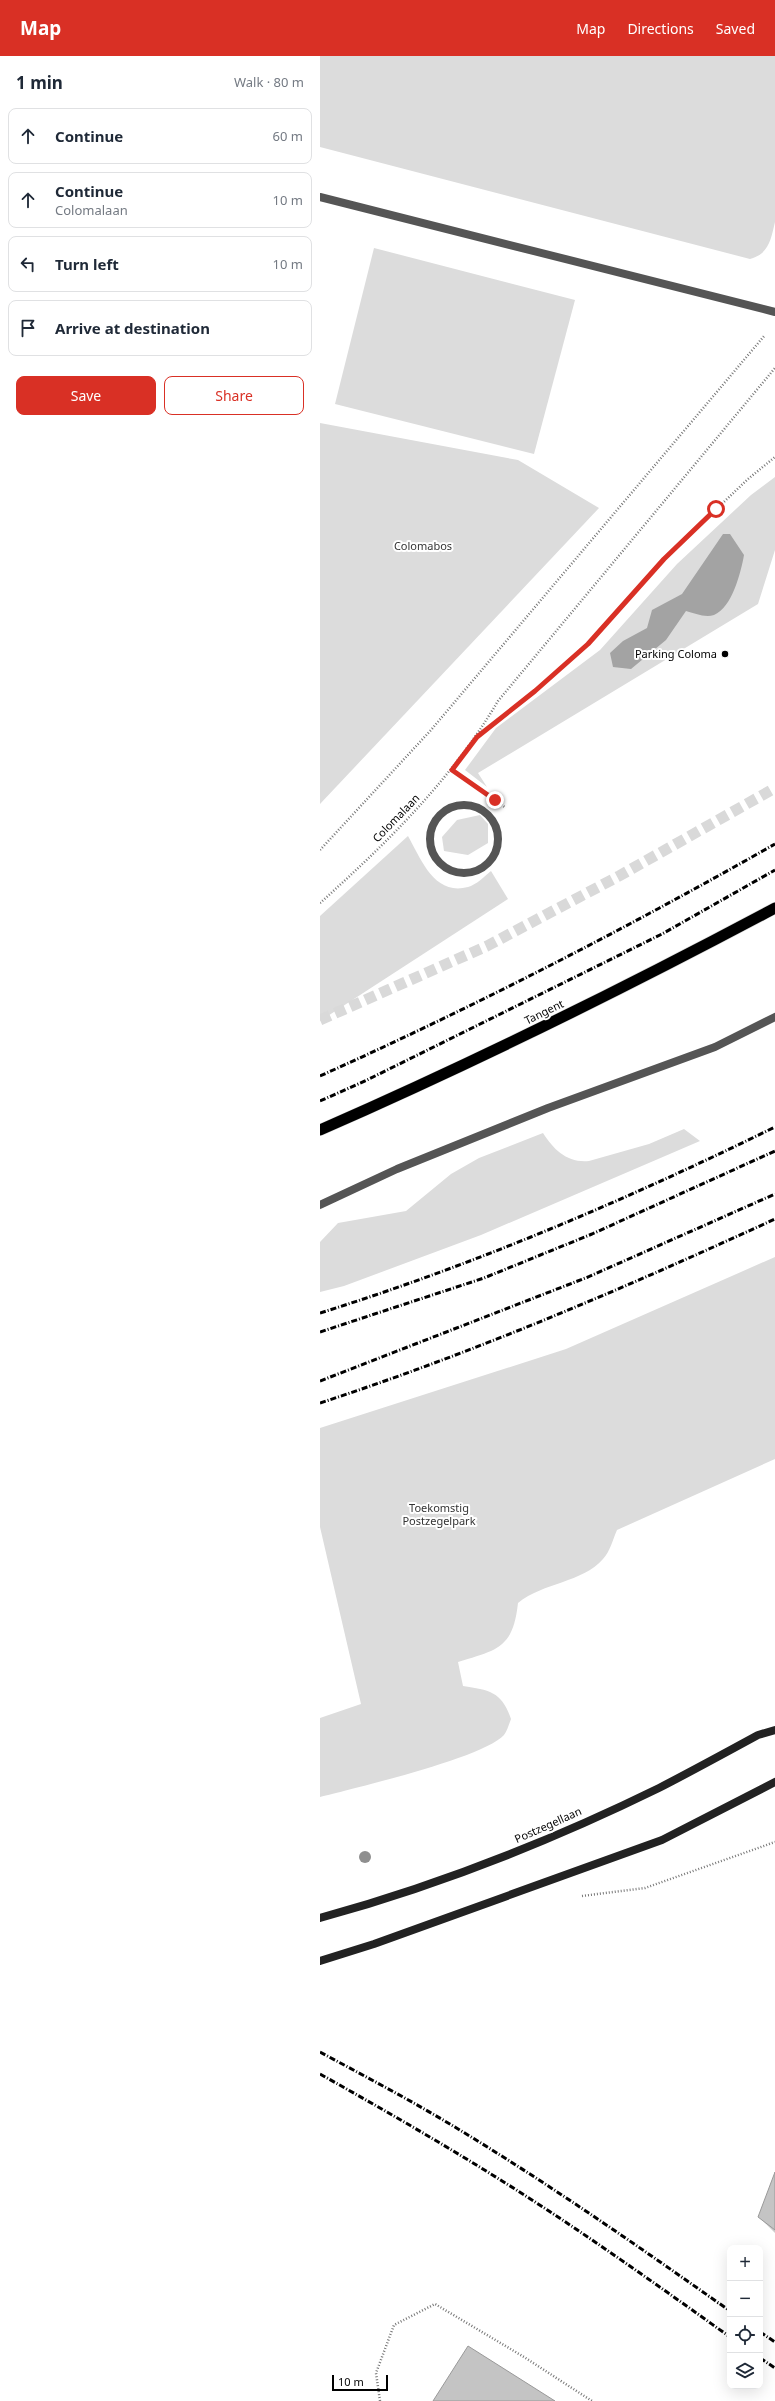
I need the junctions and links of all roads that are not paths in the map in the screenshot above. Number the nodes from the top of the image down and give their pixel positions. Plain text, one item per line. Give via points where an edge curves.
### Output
1 (320, 197) edge
2 (775, 312) edge
3 (452, 871) joint
4 (775, 908) edge
5 (775, 1017) edge
6 (320, 1130) edge
7 (320, 1205) edge
8 (775, 1730) edge
9 (775, 1782) edge
10 (320, 1918) edge
11 (320, 1961) edge

1 - 2 lane
3 - 3 lane via 464,873 484,866 497,848 496,826 490,816 471,806 459,805 449,808 433,825 430,836 435,857
4 - 6 highway, Tangent via 626,987 409,1091
5 - 7 lane via 715,1046 548,1108 397,1169
8 - 10 main road, Postzegellaan via 758,1735 658,1788 518,1851 358,1908
9 - 11 main road via 662,1840

